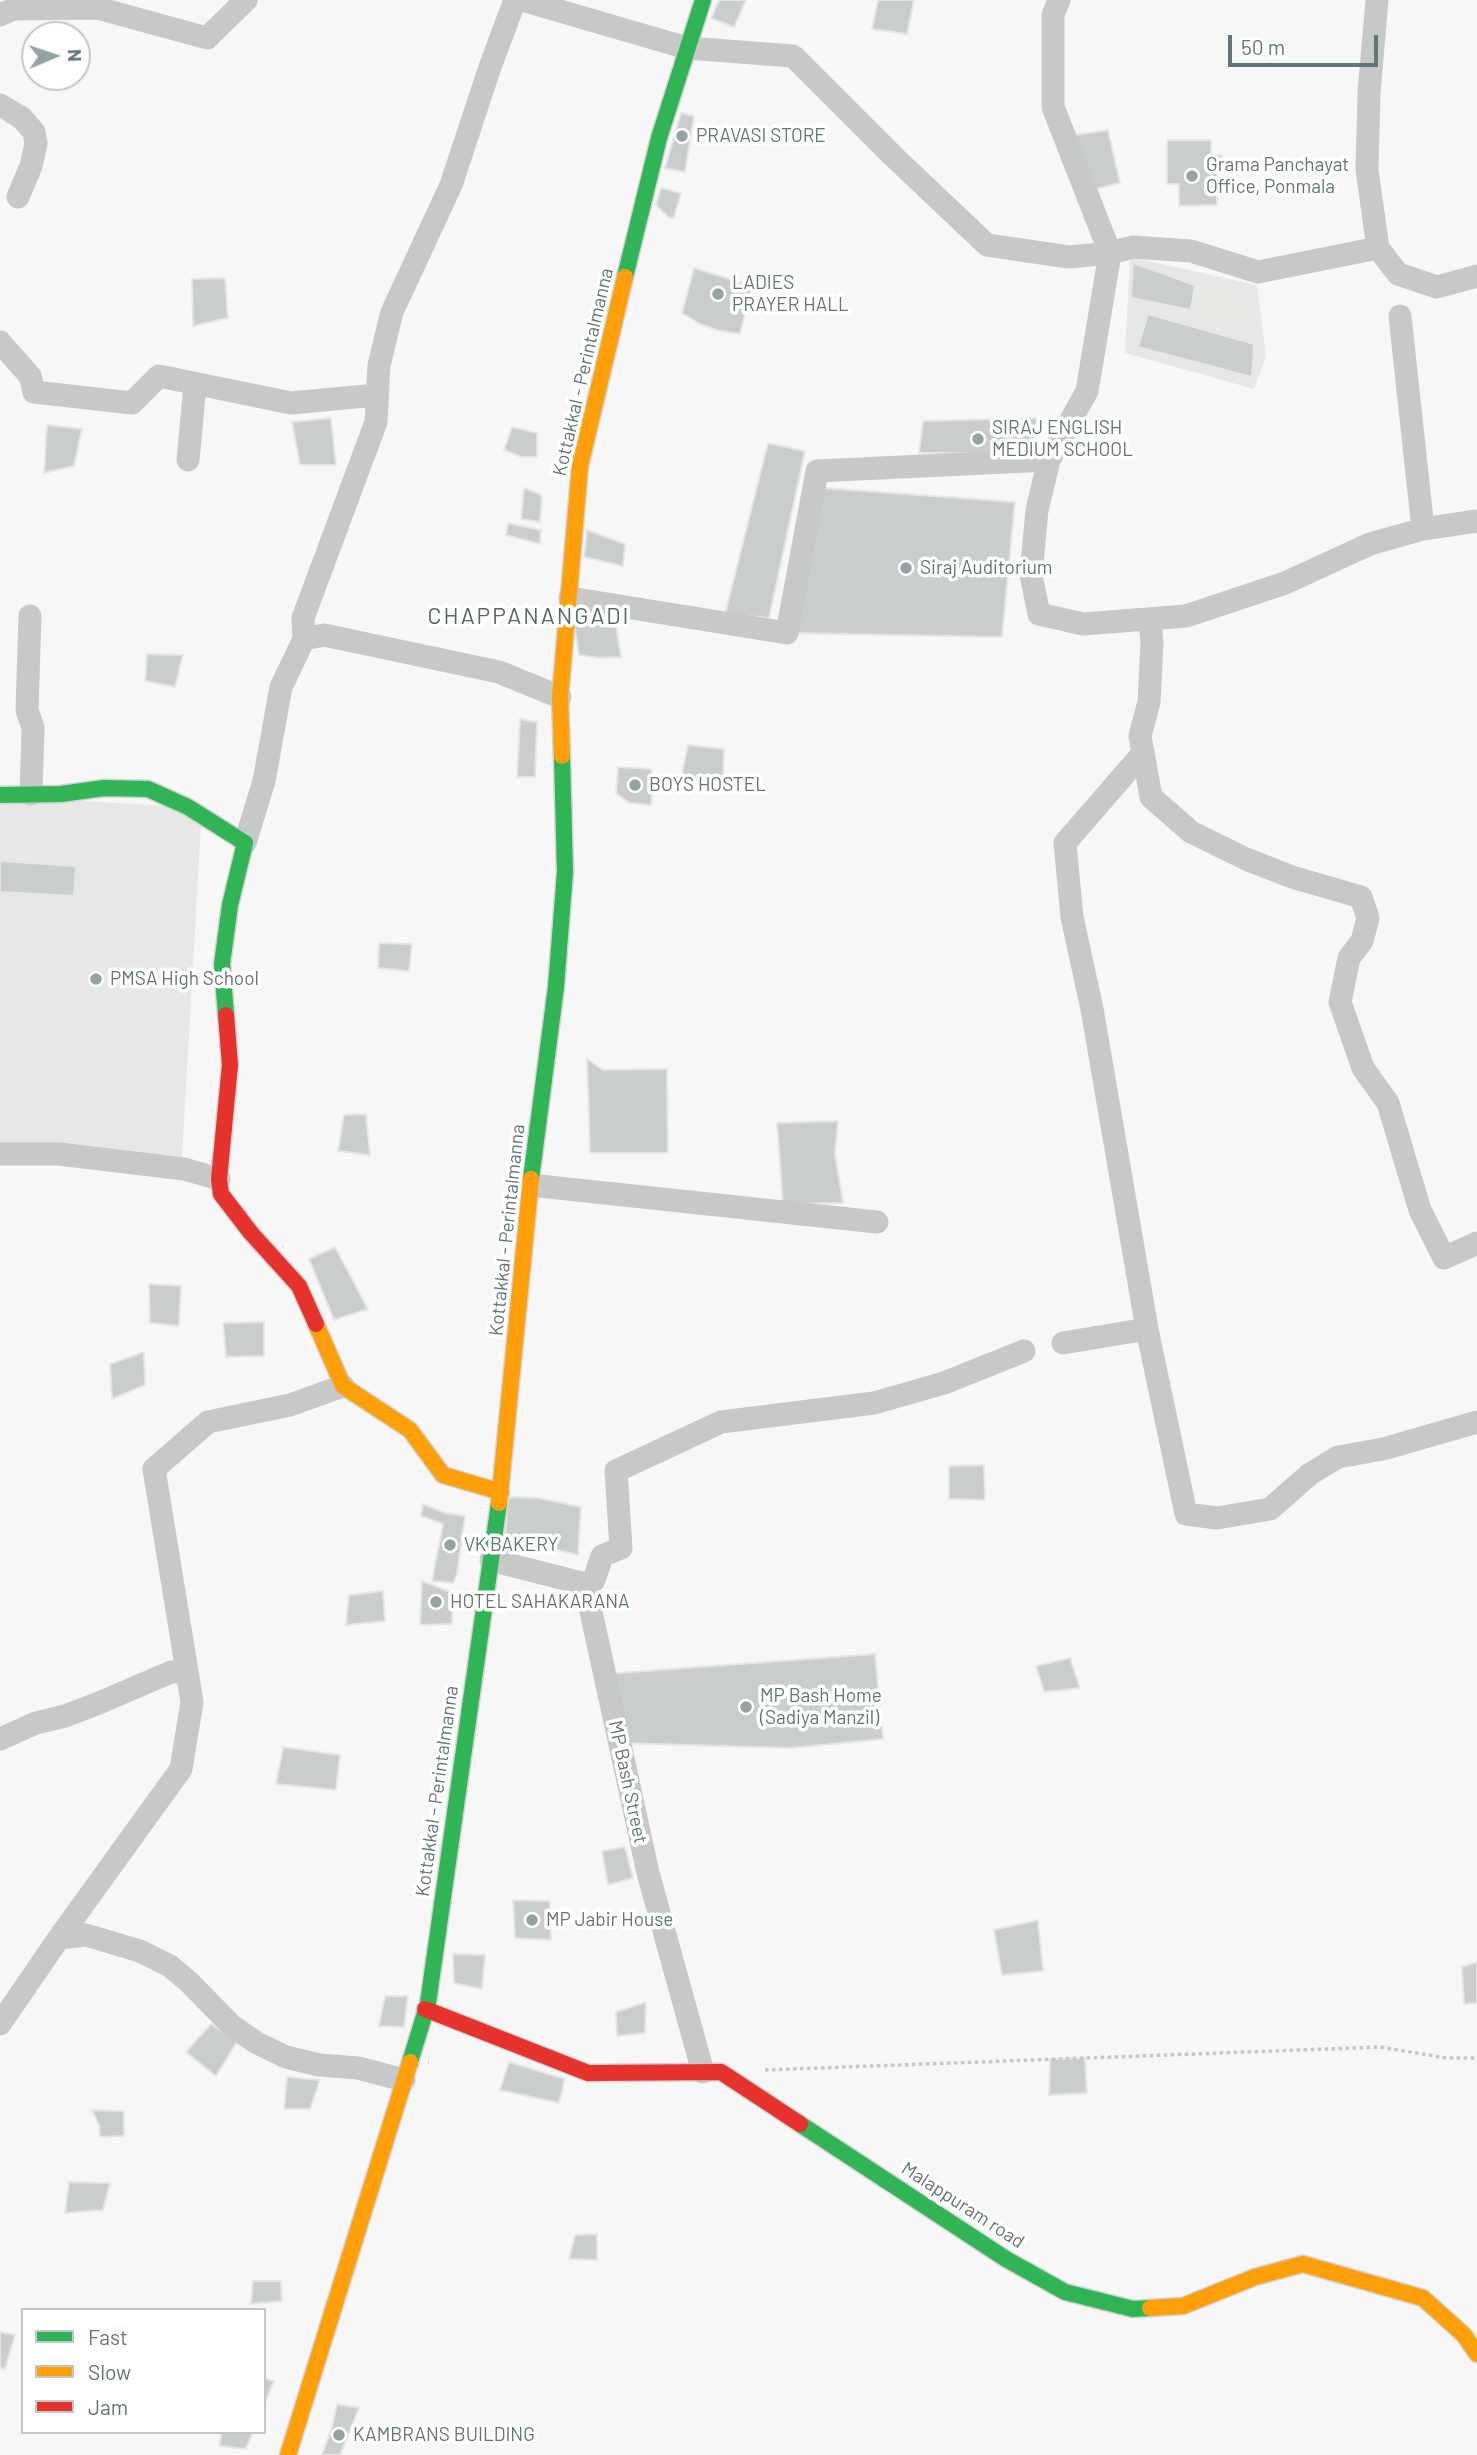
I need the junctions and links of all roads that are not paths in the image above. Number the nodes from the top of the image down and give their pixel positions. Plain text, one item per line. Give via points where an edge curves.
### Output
1 (246, 0) edge
2 (515, 0) edge
3 (522, 0) edge
4 (702, 0) edge
5 (1059, 0) edge
6 (1377, 0) edge
7 (0, 15) edge
8 (687, 48) junction
9 (0, 105) edge
10 (18, 197) dead end
11 (1378, 248) junction
12 (1110, 253) junction
13 (1477, 276) edge
14 (1400, 316) dead end
15 (0, 342) edge
16 (195, 385) junction
17 (377, 395) junction
18 (188, 460) dead end
19 (1049, 460) junction
20 (1477, 521) edge
21 (1423, 529) junction
22 (570, 598) junction
23 (30, 616) dead end
24 (1150, 619) junction
25 (304, 639) junction
26 (560, 697) junction
27 (1143, 753) junction
28 (31, 794) junction
29 (0, 795) edge
30 (245, 843) junction
31 (0, 1154) edge
32 (219, 1179) junction
33 (530, 1185) junction
34 (877, 1222) dead end
35 (1477, 1243) edge
36 (1147, 1329) junction
37 (1063, 1343) dead end
38 (1024, 1351) dead end
39 (343, 1386) junction
40 (1477, 1422) edge
41 (501, 1492) junction
42 (491, 1560) junction
43 (585, 1584) junction
44 (187, 1672) junction
45 (0, 1739) edge
46 (59, 1938) junction
47 (425, 2009) junction
48 (0, 2024) edge
49 (703, 2072) junction
50 (404, 2080) junction
51 (1477, 2354) edge
52 (288, 2455) edge

1 - 7 street via 207,38 97,8 14,9
2 - 17 street via 452,185 392,312
3 - 8 street
4 - 8 main road, Kottakkal - Perintalmanna
5 - 12 street via 1053,15 1053,107
6 - 11 street via 1367,170
8 - 12 street via 793,56 988,246 1069,257
8 - 22 main road, Kottakkal - Perintalmanna via 659,138 580,466
9 - 10 street via 22,118 34,132 31,166
11 - 12 street via 1258,272 1191,251 1133,247
11 - 13 street via 1398,274 1437,287
12 - 19 street via 1087,391
14 - 21 street
15 - 16 street via 30,376 34,392 132,403 159,376
16 - 17 street via 291,403
16 - 18 street
17 - 25 street via 376,422 303,618
19 - 22 street via 817,471 787,633
19 - 24 street via 1037,510 1031,575 1039,614 1083,624
20 - 21 street
21 - 24 street via 1370,544 1285,583 1198,612
22 - 26 main road, Kottakkal - Perintalmanna
23 - 28 street via 27,710 33,728
24 - 27 street via 1149,702 1140,736
25 - 26 street via 324,635 499,672
25 - 30 street via 281,687 264,781
26 - 33 main road, Kottakkal - Perintalmanna via 565,872 556,988
27 - 35 street via 1151,797 1191,832 1292,877 1361,897 1368,918 1362,942 1349,958 1340,1002 1363,1068 1388,1103 1420,1210 1444,1258
27 - 36 street via 1065,843 1072,917
28 - 29 main road
28 - 30 main road via 148,789 188,807
30 - 32 main road via 222,964 230,1065
31 - 32 street via 58,1154 184,1169
32 - 39 main road via 221,1194 299,1286
33 - 34 street
33 - 41 main road, Kottakkal - Perintalmanna
36 - 37 street
36 - 40 street via 1186,1514 1217,1518 1270,1509 1310,1474 1338,1457
38 - 43 street via 944,1383 874,1403 721,1422 616,1471 621,1548 602,1556 594,1580
39 - 41 main road via 410,1430 443,1475
39 - 44 street via 290,1405 208,1422 153,1469
41 - 42 main road, Kottakkal - Perintalmanna
42 - 43 street
42 - 47 main road, Kottakkal - Perintalmanna
43 - 49 street, MP Bash Street via 648,1873
44 - 45 street via 171,1672
44 - 46 street via 192,1702 181,1769
46 - 48 street
46 - 50 street via 86,1935 140,1951 170,1966 232,2026 286,2057
47 - 49 main road, Malappuram road via 588,2073
47 - 50 main road, Kottakkal - Perintalmanna
49 - 51 main road, Malappuram road via 721,2072 1006,2259 1065,2292 1133,2309 1183,2306 1255,2277 1303,2264 1423,2298 1465,2335
50 - 52 main road, Kottakkal - Perintalmanna

